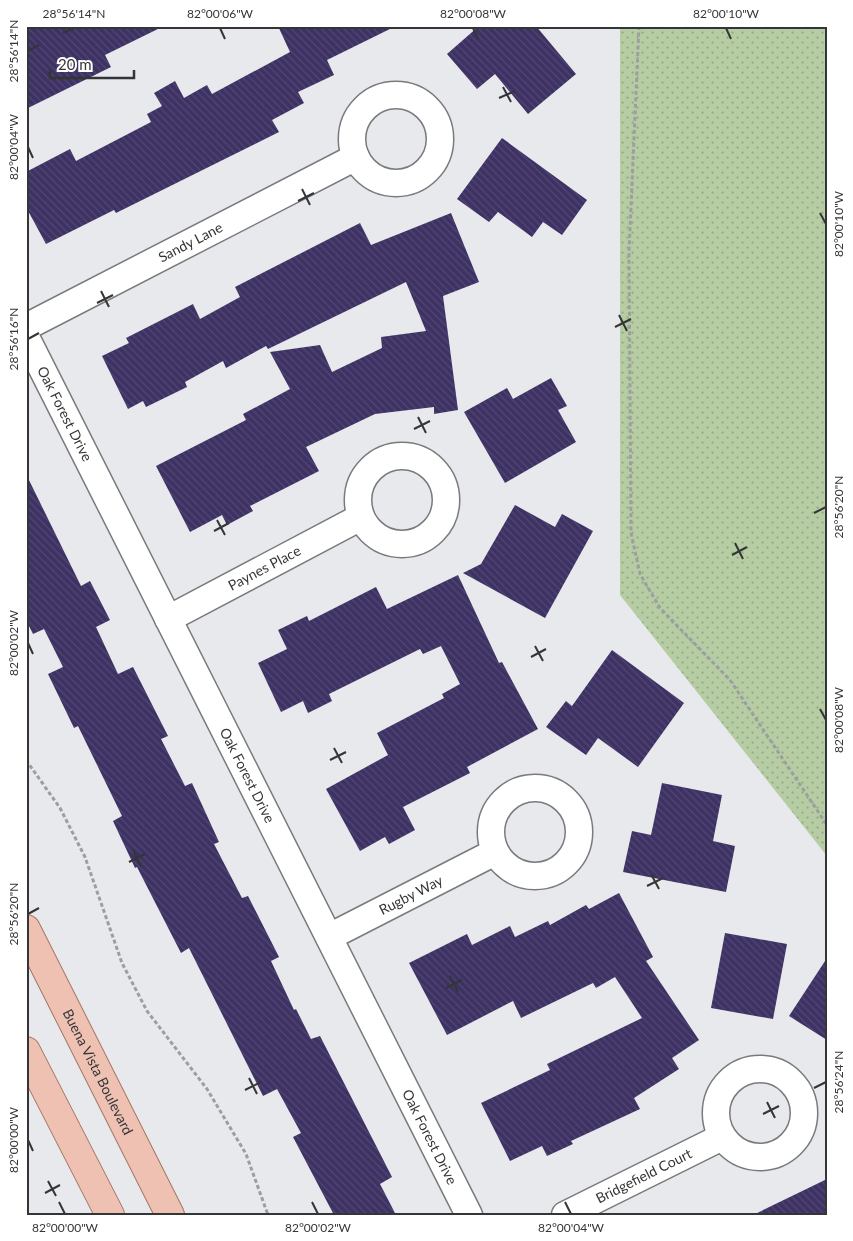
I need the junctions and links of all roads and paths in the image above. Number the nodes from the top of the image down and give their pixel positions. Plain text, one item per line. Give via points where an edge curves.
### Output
1 (639, 26) edge
2 (356, 157) dead end
3 (26, 327) edge
4 (26, 337) edge
5 (361, 517) dead end
6 (168, 619) junction
7 (26, 760) edge
8 (827, 825) edge
9 (495, 852) dead end
10 (26, 929) edge
11 (329, 937) junction
12 (26, 1051) edge
13 (722, 1137) dead end
14 (110, 1215) edge
15 (170, 1215) edge
16 (268, 1215) edge
17 (469, 1215) edge
18 (565, 1215) edge

1 - 8 path via 629,252 631,533 640,574 660,608 730,680
2 - 3 street, Sandy Lane
4 - 6 street, Oak Forest Drive
5 - 6 street, Paynes Place
6 - 11 street, Oak Forest Drive
7 - 16 path via 60,808 85,857 122,963 147,1012 207,1089 246,1154
9 - 11 street, Rugby Way
10 - 15 main road, Buena Vista Boulevard
11 - 17 street, Oak Forest Drive
12 - 14 main road
13 - 18 street, Bridgefield Court

